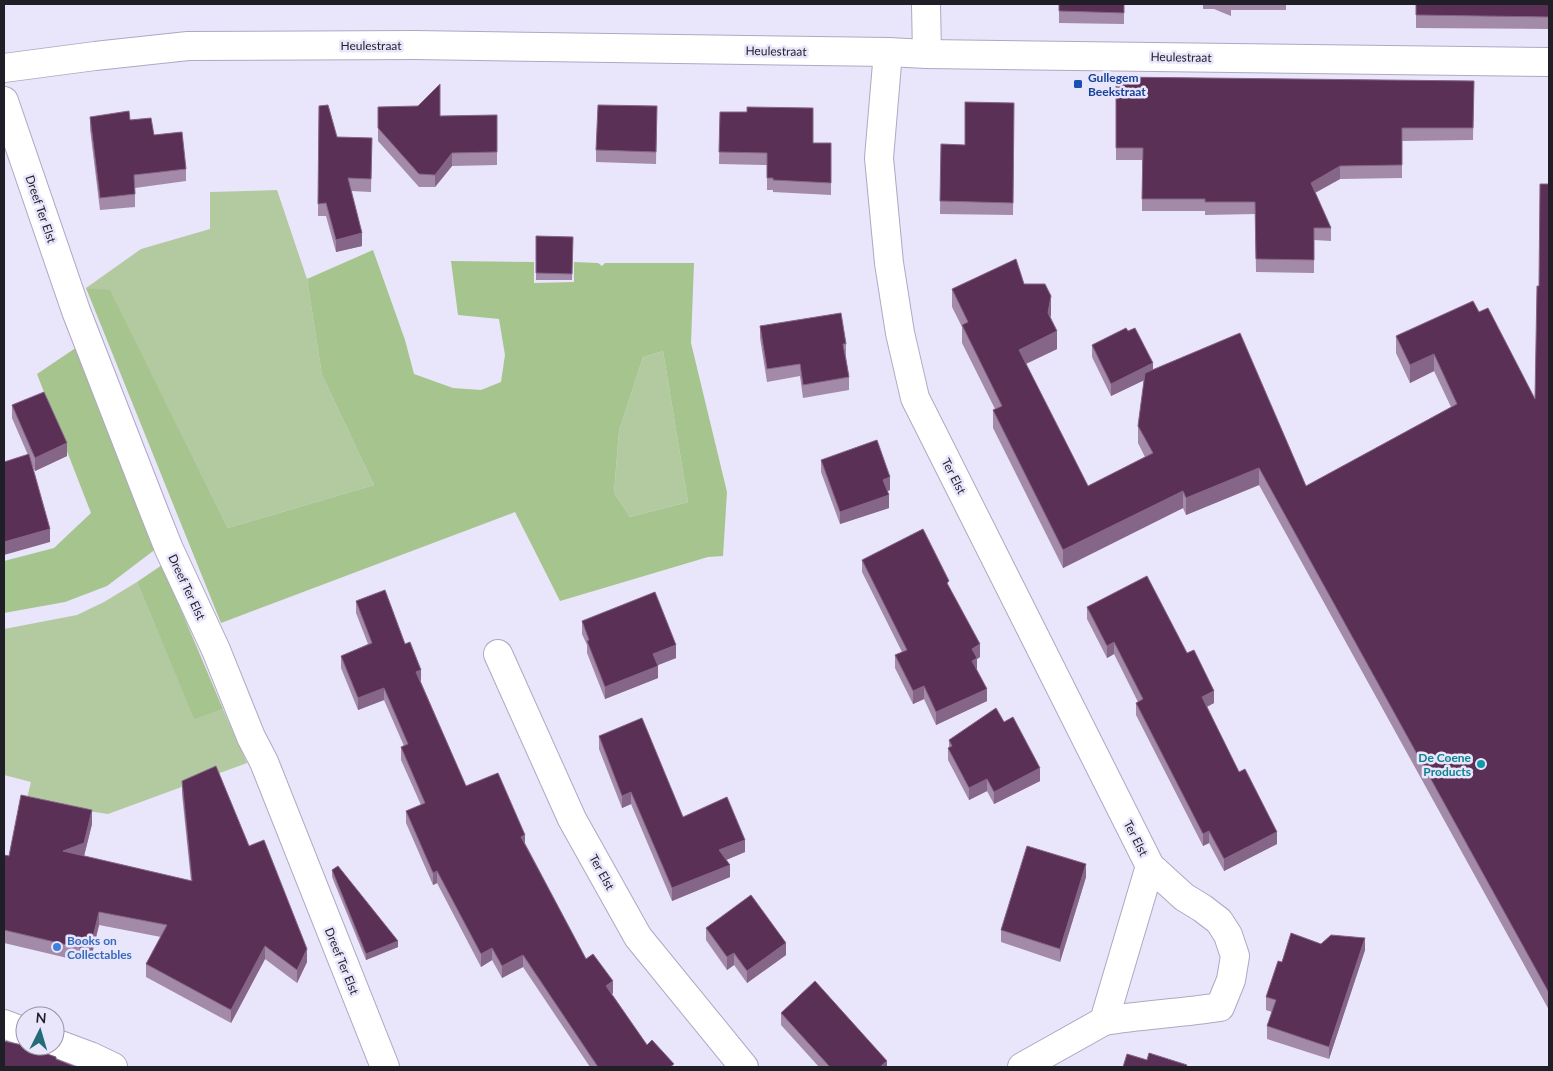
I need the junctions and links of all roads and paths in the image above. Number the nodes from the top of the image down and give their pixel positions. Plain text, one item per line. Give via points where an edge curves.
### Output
1 (926, 4) edge
2 (888, 52) junction
3 (927, 54) junction
4 (1549, 62) edge
5 (4, 68) edge
6 (4, 101) edge
7 (498, 654) dead end
8 (1150, 866) junction
9 (1104, 1021) junction
10 (65, 1047) edge
11 (113, 1067) edge
12 (385, 1067) edge
13 (744, 1067) edge
14 (1022, 1067) edge

1 - 3 street
2 - 3 street, Heulestraat
2 - 5 street, Heulestraat via 415,45 188,46
2 - 8 street, Ter Elst via 879,158 889,263 915,398
3 - 4 street, Heulestraat
6 - 12 street, Dreef Ter Elst via 76,311 155,514 264,762
7 - 13 street, Ter Elst via 572,819 638,937
8 - 9 street, Ter Elst
8 - 9 street, Ter Elst via 1184,897 1219,921 1235,956 1231,980 1220,1007
9 - 14 street, Ter Elst
10 - 11 street

